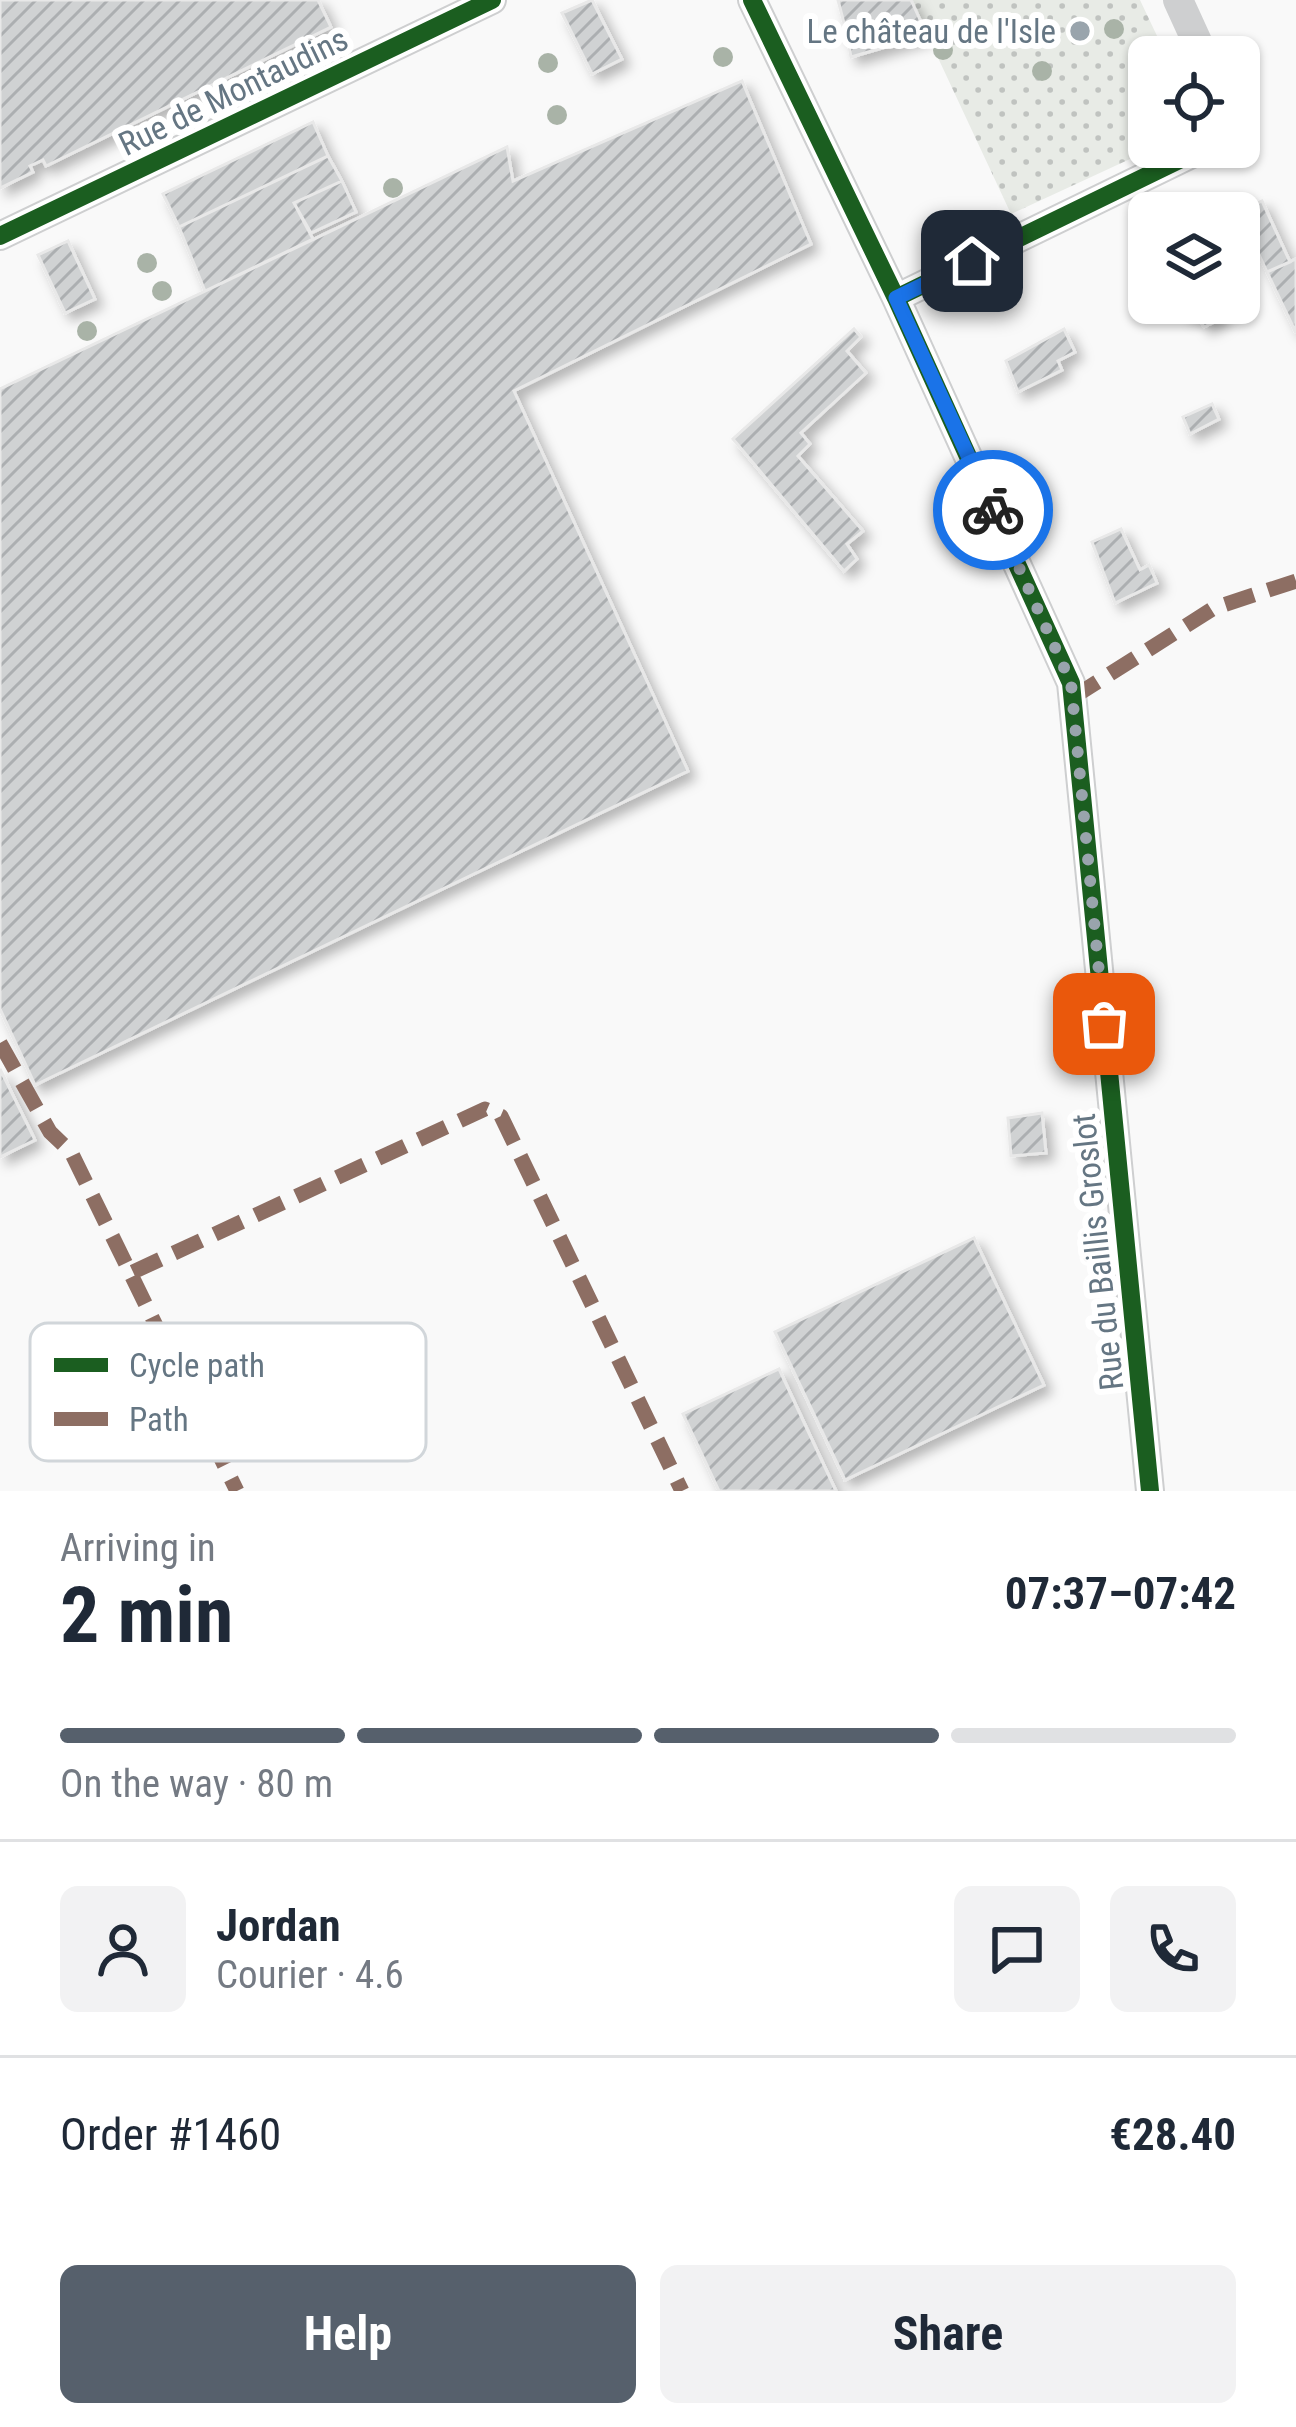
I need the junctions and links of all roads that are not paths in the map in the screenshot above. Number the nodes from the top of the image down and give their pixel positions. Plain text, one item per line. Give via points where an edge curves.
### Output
1 (492, 0) edge
2 (752, 0) edge
3 (1178, 0) edge
4 (1194, 36) edge
5 (1162, 168) edge
6 (0, 236) edge
7 (896, 298) junction
8 (1150, 1491) edge

1 - 6 street, Rue de Montaudins
2 - 7 street, Rue du Baillis Groslot
3 - 4 street
5 - 7 street
7 - 8 street, Rue du Baillis Groslot via 1071,683

